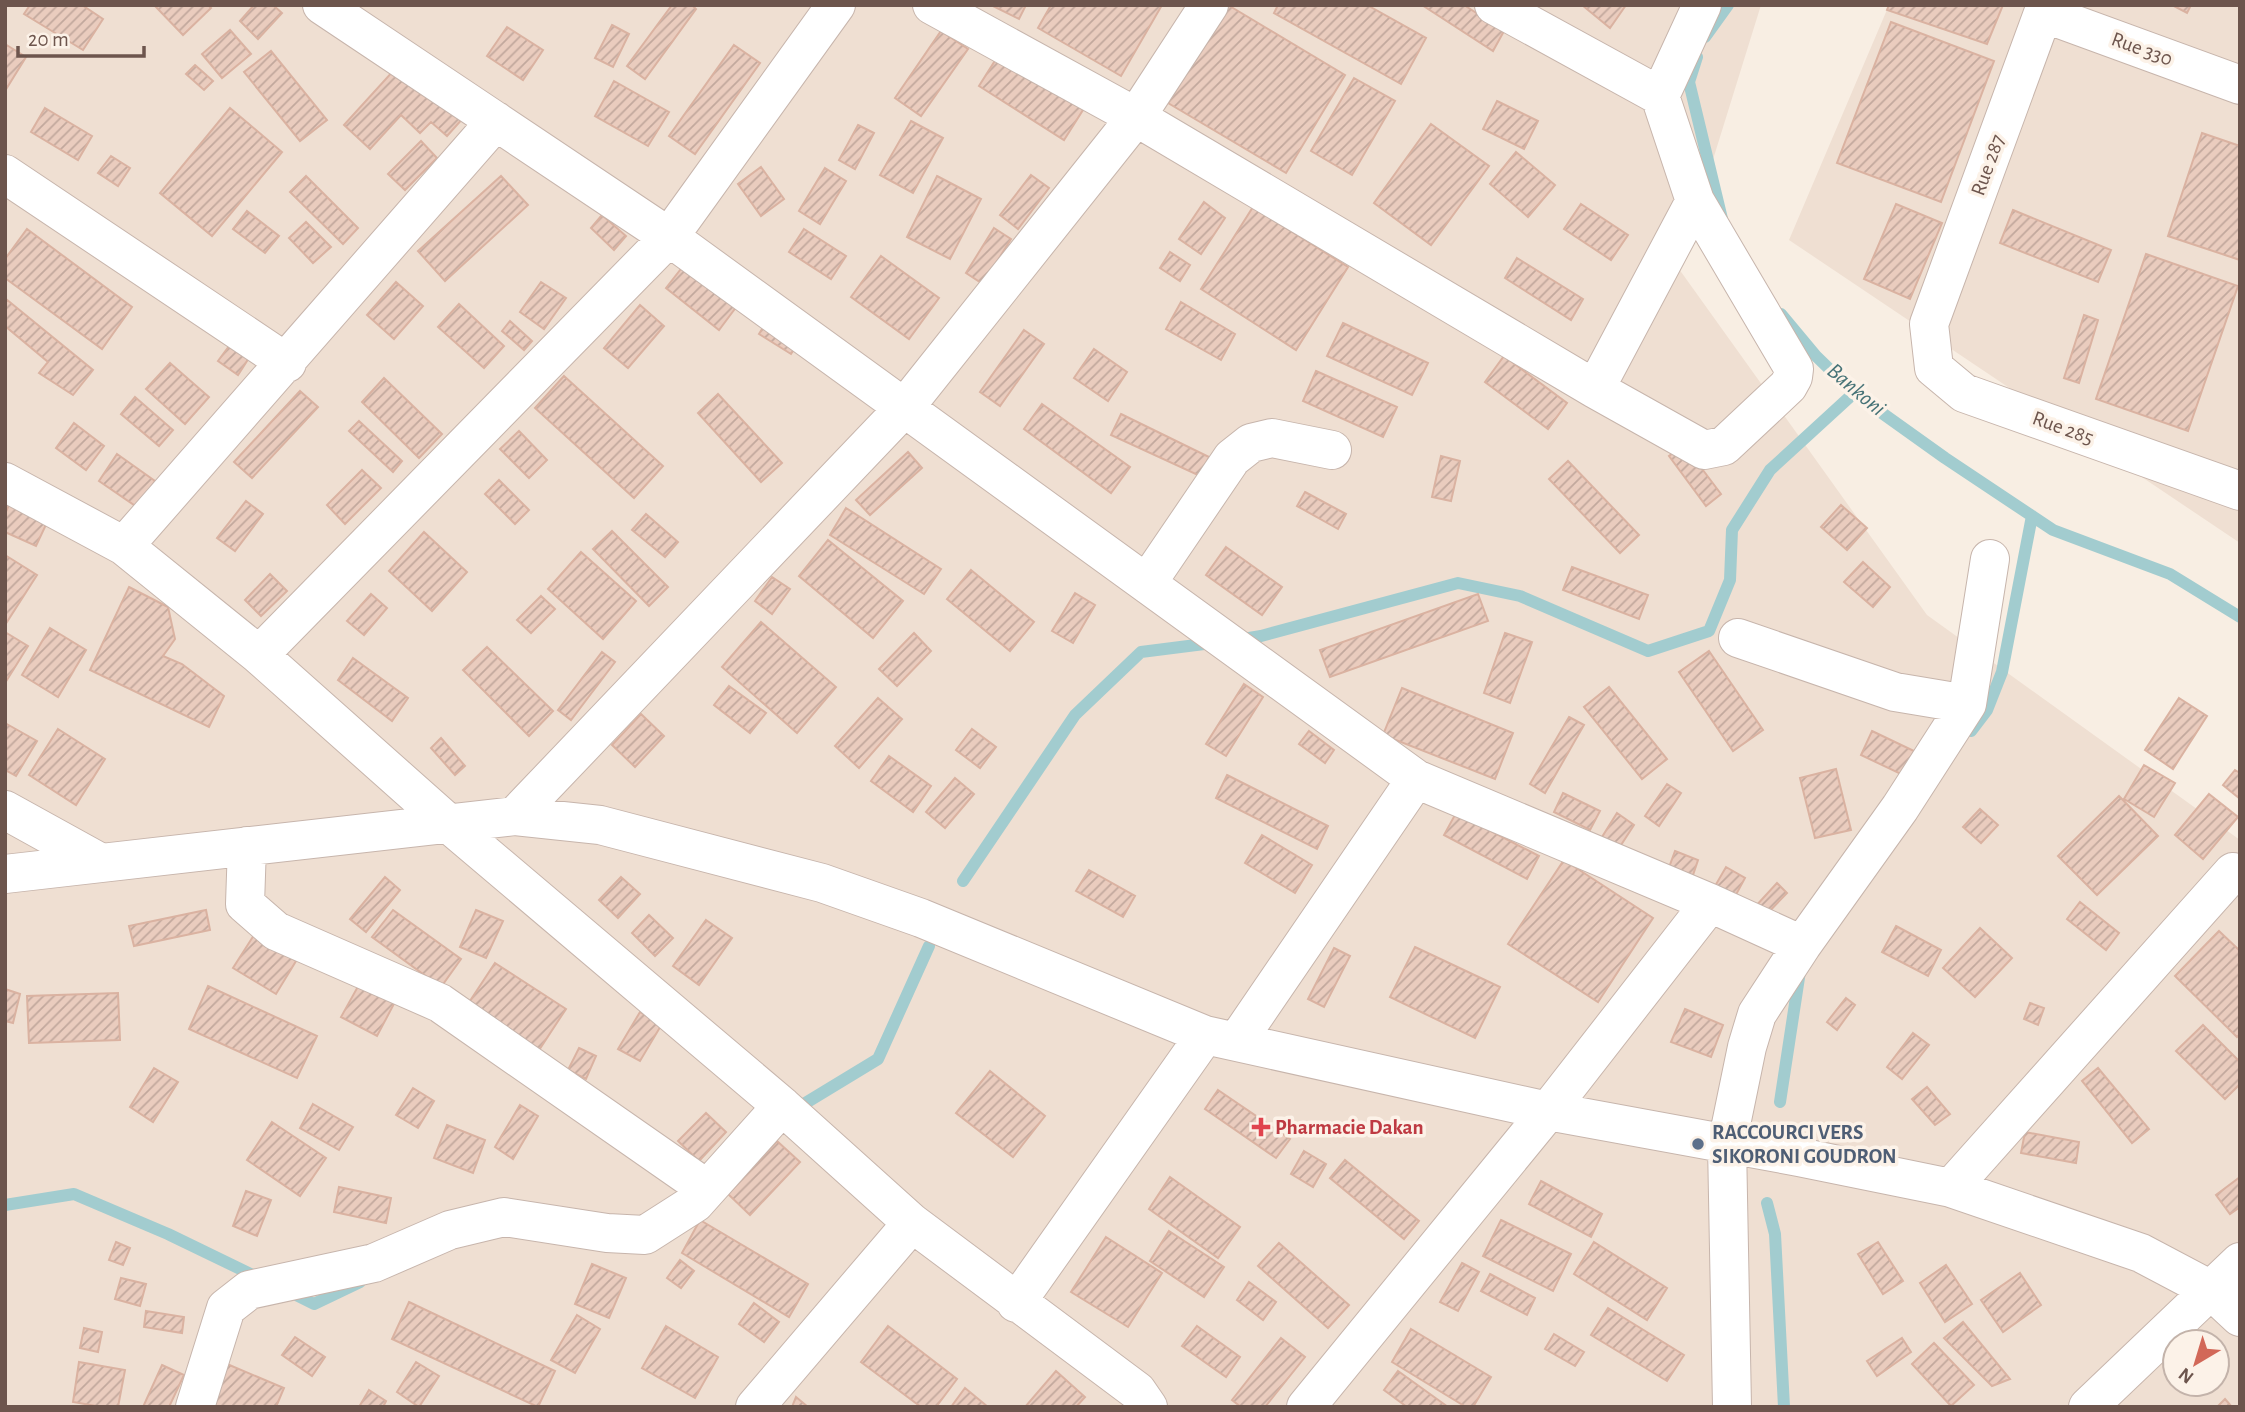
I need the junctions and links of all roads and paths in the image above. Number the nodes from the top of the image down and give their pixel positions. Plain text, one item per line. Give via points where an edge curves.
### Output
1 (322, 5) edge
2 (836, 5) edge
3 (932, 5) edge
4 (1209, 5) edge
5 (1494, 5) edge
6 (1702, 5) edge
7 (2045, 9) edge
8 (2240, 85) edge
9 (1660, 96) junction
10 (1136, 117) junction
11 (496, 121) junction
12 (5, 174) edge
13 (1695, 201) junction
14 (668, 237) junction
15 (1929, 324) joint
16 (287, 363) junction
17 (1595, 389) junction
18 (905, 407) junction
19 (1332, 450) dead end
20 (5, 482) edge
21 (2240, 491) edge
22 (124, 547) junction
23 (1990, 559) dead end
24 (1147, 583) junction
25 (1738, 638) dead end
26 (259, 655) junction
27 (1967, 704) junction
28 (1416, 779) junction
29 (5, 810) edge
30 (515, 816) junction
31 (449, 824) junction
32 (247, 846) junction
33 (101, 863) junction
34 (2233, 872) dead end
35 (5, 874) edge
36 (1710, 903) junction
37 (1802, 946) junction
38 (1221, 1038) junction
39 (782, 1106) junction
40 (1548, 1111) junction
41 (1727, 1144) junction
42 (1951, 1188) junction
43 (707, 1189) junction
44 (912, 1223) junction
45 (2240, 1262) edge
46 (2211, 1290) junction
47 (1016, 1303) junction
48 (2240, 1317) edge
49 (1135, 1401) edge
50 (195, 1407) edge
51 (755, 1407) edge
52 (1306, 1407) edge
53 (1732, 1407) edge
54 (2088, 1407) edge

1 - 11 street
2 - 14 street
3 - 10 street
4 - 10 street
5 - 9 street
6 - 9 street
7 - 8 street, Rue 330
7 - 15 street, Rue 287
9 - 13 street
10 - 17 street
10 - 18 street
11 - 14 street
11 - 16 street
12 - 16 street
13 - 17 street
13 - 17 street via 1794,369 1793,377 1724,446 1704,450
14 - 18 street
14 - 26 street
15 - 21 street, Rue 285 via 1934,368 1964,393
16 - 22 street
18 - 24 street
18 - 30 street
19 - 24 street via 1272,438 1251,443 1232,458
20 - 22 street
22 - 26 street
23 - 27 street
24 - 28 street
25 - 27 street via 1895,692
26 - 31 street
27 - 37 street
28 - 36 street
28 - 38 street
29 - 33 street
30 - 31 street
30 - 38 street via 600,825 822,883
31 - 32 street
31 - 39 street
32 - 33 street
32 - 43 street via 245,904 276,931 440,1003
33 - 35 street
34 - 42 street
36 - 37 street
36 - 40 street
37 - 41 street via 1757,1014
38 - 40 street
38 - 47 street
39 - 43 street
39 - 44 street
40 - 41 street
40 - 52 street
41 - 42 street
41 - 53 street
42 - 46 street via 2141,1253
43 - 50 street via 645,1236 504,1217 450,1230 374,1262 248,1290 226,1308
44 - 47 street
44 - 51 street
45 - 46 street
46 - 48 street
46 - 54 street
47 - 49 street

